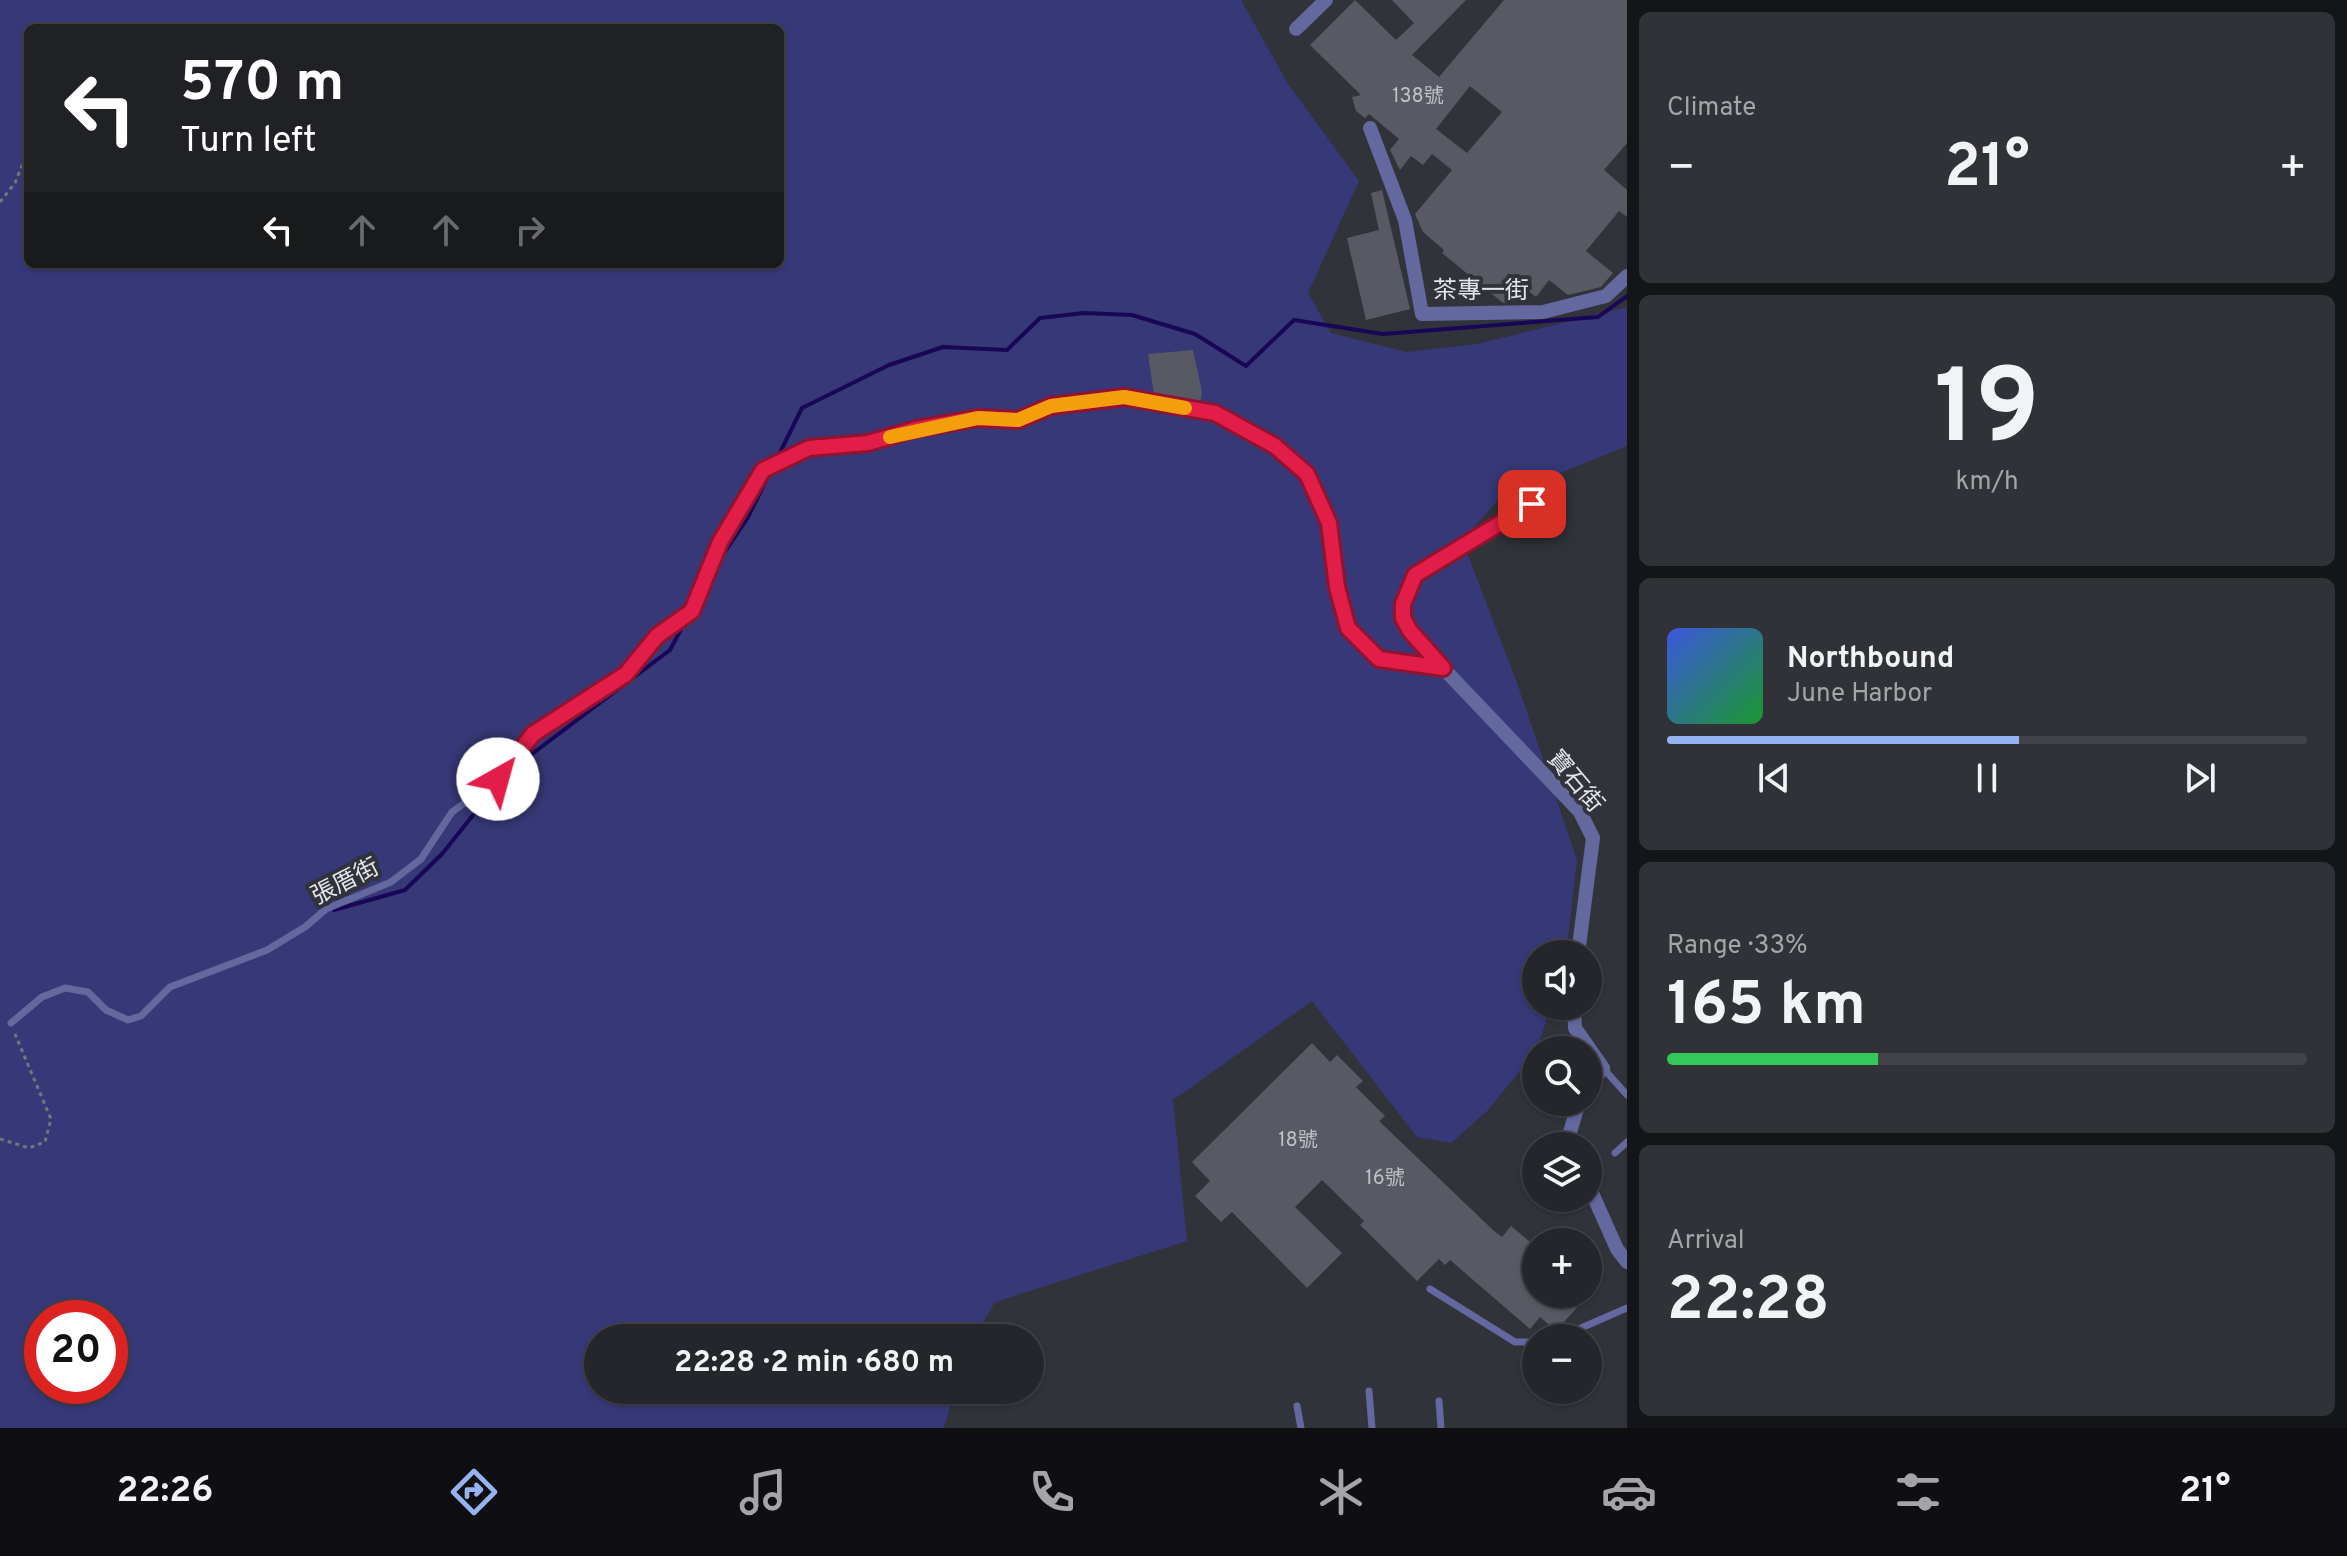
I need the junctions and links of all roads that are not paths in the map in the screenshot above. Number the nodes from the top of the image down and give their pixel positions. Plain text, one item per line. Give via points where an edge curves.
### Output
1 (1326, 0) edge
2 (1296, 29) dead end
3 (1370, 128) dead end
4 (1627, 276) edge
5 (1555, 490) dead end
6 (1443, 668) junction
7 (1580, 940) edge
8 (1575, 1020) edge
9 (11, 1023) road end
10 (1603, 1068) joint
11 (1627, 1095) edge
12 (1627, 1142) edge
13 (1615, 1153) dead end
14 (1600, 1212) edge
15 (1627, 1262) edge
16 (1430, 1289) dead end
17 (1627, 1308) edge
18 (1590, 1324) edge
19 (1522, 1342) edge
20 (1369, 1391) dead end
21 (1439, 1401) dead end
22 (1297, 1406) dead end
23 (1301, 1428) edge
24 (1372, 1428) edge
25 (1441, 1428) edge

1 - 2 street
3 - 4 street, 茶專一街 via 1405,220 1422,314 1543,312 1606,296
5 - 6 lane via 1415,575 1403,618
6 - 7 street, 寶石街 via 1580,812 1593,838
6 - 9 lane, 張厝街 via 1379,659 1348,628 1329,523 1307,474 1275,446 1215,413 1124,397 1051,406 1018,420 978,418 868,443 809,448 763,470 720,542 692,611 657,636 626,674 533,734 498,779 452,812 421,859 391,882 326,909 267,950 170,987 141,1016 128,1020 106,1010 88,992 65,988 42,997
8 - 10 street
10 - 11 lane
12 - 13 lane
14 - 15 street
16 - 19 lane
17 - 18 lane
20 - 24 lane
21 - 25 lane
22 - 23 lane

